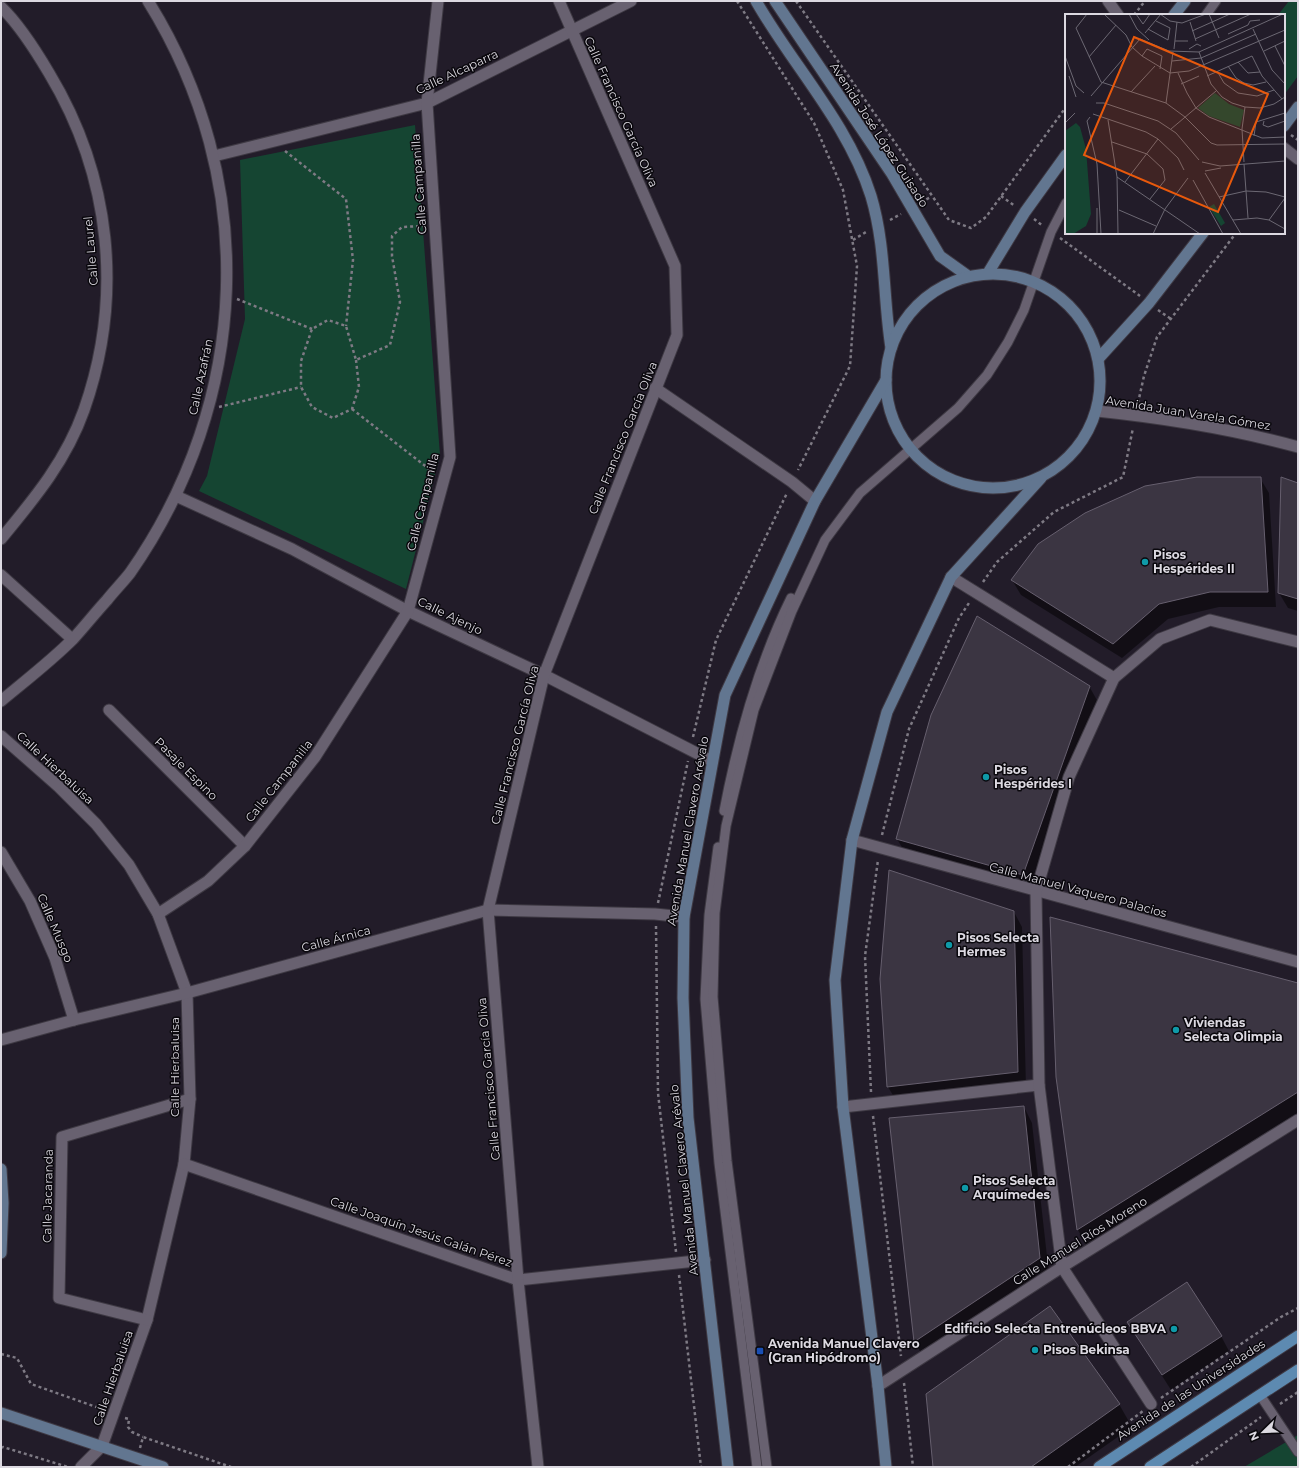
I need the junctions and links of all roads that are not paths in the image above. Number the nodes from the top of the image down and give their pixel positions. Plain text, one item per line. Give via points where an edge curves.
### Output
1 (148, 1) edge
2 (438, 1) edge
3 (559, 1) edge
4 (631, 1) edge
5 (756, 1) edge
6 (776, 1) edge
7 (1108, 1) edge
8 (1185, 1) edge
9 (1216, 1) edge
10 (1, 7) edge
11 (1117, 14) edge
12 (1175, 14) edge
13 (1207, 14) edge
14 (571, 31) junction
15 (427, 103) junction
16 (1298, 107) edge
17 (1285, 125) edge
18 (1285, 149) edge
19 (1065, 155) edge
20 (214, 156) junction
21 (1298, 159) edge
22 (1065, 205) edge
23 (1202, 234) edge
24 (988, 273) junction
25 (968, 276) junction
26 (1034, 281) junction
27 (890, 348) junction
28 (1099, 358) junction
29 (886, 380) junction
30 (655, 388) junction
31 (1097, 411) junction
32 (1298, 447) edge
33 (910, 449) junction
34 (1041, 478) junction
35 (176, 496) junction
36 (815, 501) junction
37 (1, 539) edge
38 (1, 575) edge
39 (951, 577) junction
40 (408, 610) junction
41 (72, 639) junction
42 (1298, 642) edge
43 (544, 675) junction
44 (1114, 678) junction
45 (1, 701) edge
46 (109, 710) dead end
47 (1, 736) edge
48 (712, 761) junction
49 (852, 840) junction
50 (245, 846) junction
51 (1, 852) edge
52 (1036, 892) junction
53 (488, 910) junction
54 (158, 914) junction
55 (684, 917) junction
56 (1298, 962) edge
57 (187, 993) junction
58 (74, 1020) junction
59 (1, 1040) edge
60 (1039, 1085) junction
61 (190, 1098) junction
62 (843, 1107) junction
63 (1298, 1120) edge
64 (184, 1164) junction
65 (1, 1169) edge
66 (1, 1253) edge
67 (705, 1260) junction
68 (1062, 1267) junction
69 (518, 1280) junction
70 (147, 1320) junction
71 (1298, 1336) edge
72 (1298, 1370) edge
73 (878, 1386) junction
74 (1260, 1395) junction
75 (1151, 1404) road end
76 (1, 1413) edge
77 (102, 1446) junction
78 (1298, 1452) edge
79 (81, 1467) edge
80 (163, 1467) edge
81 (538, 1467) edge
82 (728, 1467) edge
83 (757, 1467) edge
84 (767, 1467) edge
85 (886, 1467) edge
86 (1099, 1467) edge
87 (1150, 1467) edge

1 - 20 street, Calle Azafrán via 195,94
2 - 15 street, Calle Campanilla
3 - 14 street, Calle Francisco García Oliva
4 - 14 street, Calle Alcaparra
5 - 27 main road via 840,128 858,162 878,226
6 - 25 main road, Avenida José López Guisado via 892,174 940,256
7 - 11 street
8 - 12 main road
9 - 13 lane
10 - 37 street, Calle Laurel via 40,58 82,138 96,186 108,281 96,367 83,411 66,450 44,487
14 - 15 street, Calle Alcaparra
14 - 30 street, Calle Francisco García Oliva via 675,266 677,335
15 - 20 street, Calle Alcaparra
15 - 40 street, Calle Campanilla via 450,457
16 - 17 main road
18 - 21 street
19 - 24 main road via 1025,212
20 - 35 street, Calle Azafrán via 224,216 227,256 227,295 222,344 209,410
22 - 26 lane via 1051,232
23 - 28 main road via 1149,303
24 - 25 main road
24 - 26 main road via 1011,274
25 - 27 main road via 942,286 920,302 902,323
26 - 28 main road via 1064,299 1086,326
26 - 33 lane via 1024,310 1008,342 987,375 958,408
27 - 29 main road
28 - 31 main road via 1101,385
29 - 33 main road via 888,405 896,428
29 - 36 main road, Avenida Manuel Clavero Arévalo
30 - 36 street via 792,482
30 - 43 street, Calle Francisco García Oliva
31 - 32 street, Avenida Juan Varela Gómez via 1261,436
31 - 34 main road via 1085,438 1071,456
33 - 34 main road via 931,469 956,482 985,489 1014,487
33 - 83 lane via 885,462 855,489 822,536 784,613 748,708 732,770 714,872 705,999 719,1163
33 - 84 lane via 860,493 825,540 792,611 754,710 726,826 715,913 713,996 727,1161
34 - 39 main road
35 - 40 street, Calle Ajenjo via 292,549
35 - 41 street, Calle Azafrán via 130,573
36 - 48 main road, Avenida Manuel Clavero Arévalo via 725,696
38 - 41 street
39 - 44 street
39 - 49 main road via 887,712
40 - 43 street, Calle Ajenjo
40 - 50 street, Calle Campanilla via 315,757
41 - 45 street, Calle Azafrán
42 - 44 street via 1210,620 1160,639
43 - 48 street, Calle Ajenjo
43 - 53 street, Calle Francisco García Oliva
44 - 52 street via 1068,777
46 - 50 street, Pasaje Espino
47 - 54 street, Calle Hierbaluisa via 58,786 96,824 129,865
48 - 55 main road, Avenida Manuel Clavero Arévalo
49 - 52 street, Calle Manuel Vaquero Palacios
49 - 62 main road via 835,980
50 - 54 street, Calle Campanilla via 208,881
51 - 58 street, Calle Musgo via 30,901 55,958
52 - 56 street, Calle Manuel Vaquero Palacios
52 - 60 street
53 - 55 street, Calle Árnica
53 - 57 street, Calle Árnica
53 - 69 street, Calle Francisco García Oliva
54 - 57 street, Calle Hierbaluisa
55 - 67 main road, Avenida Manuel Clavero Arévalo via 683,998 688,1118
57 - 58 street, Calle Árnica
57 - 61 street, Calle Hierbaluisa
58 - 59 street, Calle Árnica
60 - 62 street
60 - 68 street
61 - 64 street, Calle Hierbaluisa
61 - 70 street, Calle Jacaranda via 62,1137 59,1298
62 - 73 main road
63 - 68 street, Calle Manuel Ríos Moreno
64 - 69 street, Calle Joaquín Jesús Galán Pérez
64 - 70 street, Calle Hierbaluisa
65 - 66 main road
67 - 69 street, Calle Joaquín Jesús Galán Pérez
67 - 82 main road, Avenida Manuel Clavero Arévalo
68 - 73 street, Calle Manuel Ríos Moreno
68 - 75 street
69 - 81 street, Calle Francisco García Oliva
70 - 77 street, Calle Hierbaluisa
71 - 86 main road, Avenida de las Universidades
72 - 74 main road
73 - 85 main road
74 - 78 lane
74 - 87 main road
76 - 77 main road
77 - 79 street, Calle Hierbaluisa
77 - 80 main road

